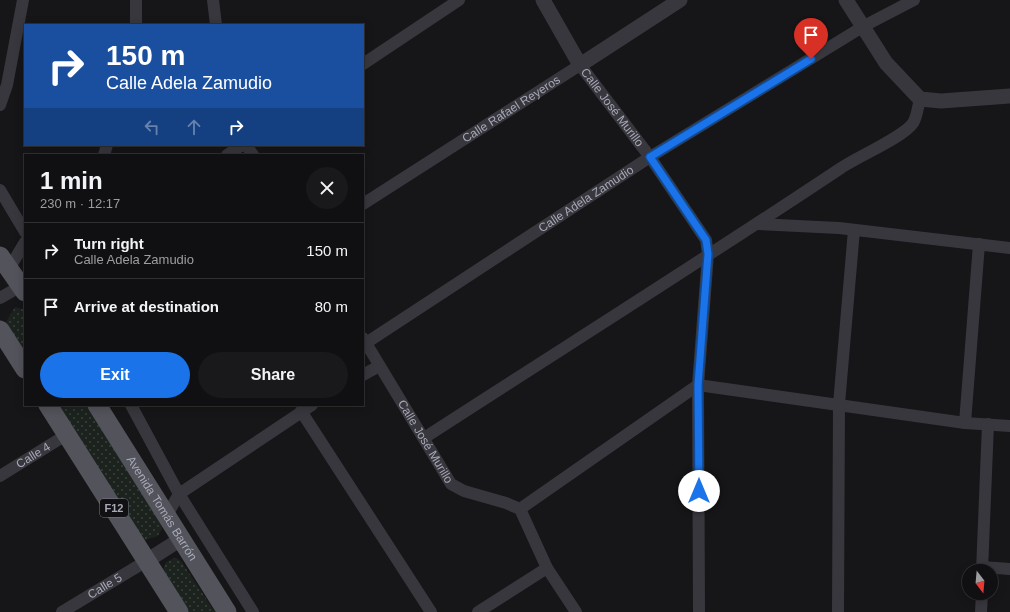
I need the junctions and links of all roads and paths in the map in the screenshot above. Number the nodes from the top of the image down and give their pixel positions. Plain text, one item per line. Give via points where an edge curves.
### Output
1 (23, 0) edge
2 (136, 0) edge
3 (213, 0) edge
4 (459, 0) edge
5 (543, 0) edge
6 (680, 0) edge
7 (846, 0) edge
8 (914, 0) edge
9 (136, 24) edge
10 (216, 24) edge
11 (864, 26) junction
12 (364, 63) edge
13 (580, 65) junction
14 (1010, 89) edge
15 (1003, 96) edge
16 (920, 100) junction
17 (0, 105) edge
18 (240, 146) edge
19 (228, 154) edge
20 (650, 157) junction
21 (0, 190) edge
22 (364, 203) edge
23 (758, 224) junction
24 (24, 230) edge
25 (854, 230) junction
26 (24, 243) edge
27 (979, 244) junction
28 (1010, 248) edge
29 (708, 254) junction
30 (5, 263) edge
31 (23, 289) edge
32 (0, 298) edge
33 (0, 330) edge
34 (364, 340) edge
35 (379, 366) junction
36 (24, 367) edge
37 (364, 374) edge
38 (698, 385) junction
39 (839, 404) junction
40 (49, 406) edge
41 (98, 406) edge
42 (132, 406) edge
43 (310, 406) edge
44 (301, 411) junction
45 (965, 423) junction
46 (988, 424) junction
47 (1010, 426) edge
48 (66, 434) junction
49 (424, 438) junction
50 (0, 476) edge
51 (179, 494) junction
52 (520, 510) junction
53 (167, 515) junction
54 (181, 539) junction
55 (148, 560) junction
56 (982, 564) edge
57 (547, 568) junction
58 (998, 569) edge
59 (1010, 569) edge
60 (982, 600) edge
61 (62, 612) edge
62 (179, 612) edge
63 (227, 612) edge
64 (253, 612) edge
65 (431, 612) edge
66 (478, 612) edge
67 (576, 612) edge
68 (699, 612) edge
69 (838, 612) edge
70 (981, 612) edge

1 - 17 street via 8,84
2 - 9 street
3 - 10 street
4 - 12 street
5 - 13 street, Calle José Murillo
6 - 13 street, Calle Rafael Reyeros
7 - 11 street
8 - 11 street, Calle Adela Zamudio
11 - 16 street via 886,63
11 - 20 street, Calle Adela Zamudio
13 - 20 street, Calle José Murillo
13 - 22 street, Calle Rafael Reyeros
14 - 15 street
15 - 16 street via 942,101
16 - 23 street via 913,123 898,135 843,167
18 - 19 street
20 - 29 street, Calle José Murillo via 706,240
20 - 34 street, Calle Adela Zamudio
21 - 24 street
23 - 25 street
23 - 29 street
25 - 27 street
25 - 39 street
26 - 30 street
27 - 28 street
27 - 45 street
29 - 38 street, Calle José Murillo
29 - 49 street
30 - 31 main road
31 - 32 street
33 - 36 main road
34 - 35 street, Calle José Murillo
35 - 37 street
35 - 49 street, Calle José Murillo
38 - 39 street
38 - 52 street
38 - 68 street, Calle José Murillo
39 - 45 street
39 - 69 street
40 - 48 main road, F12
41 - 53 main road, Avenida Tomás Barrón
42 - 51 street
43 - 44 street
44 - 51 street
44 - 65 street
45 - 46 street
46 - 47 street
46 - 56 street
48 - 50 street, Calle 4
48 - 55 main road, F12
49 - 52 street, Calle José Murillo via 451,484
51 - 53 street
51 - 64 street
52 - 57 street
53 - 54 main road, Avenida Tomás Barrón
54 - 55 street
54 - 63 main road, Avenida Tomás Barrón
55 - 61 street, Calle 5
55 - 62 main road, F12
57 - 66 street
57 - 67 street
58 - 59 street
60 - 70 street

